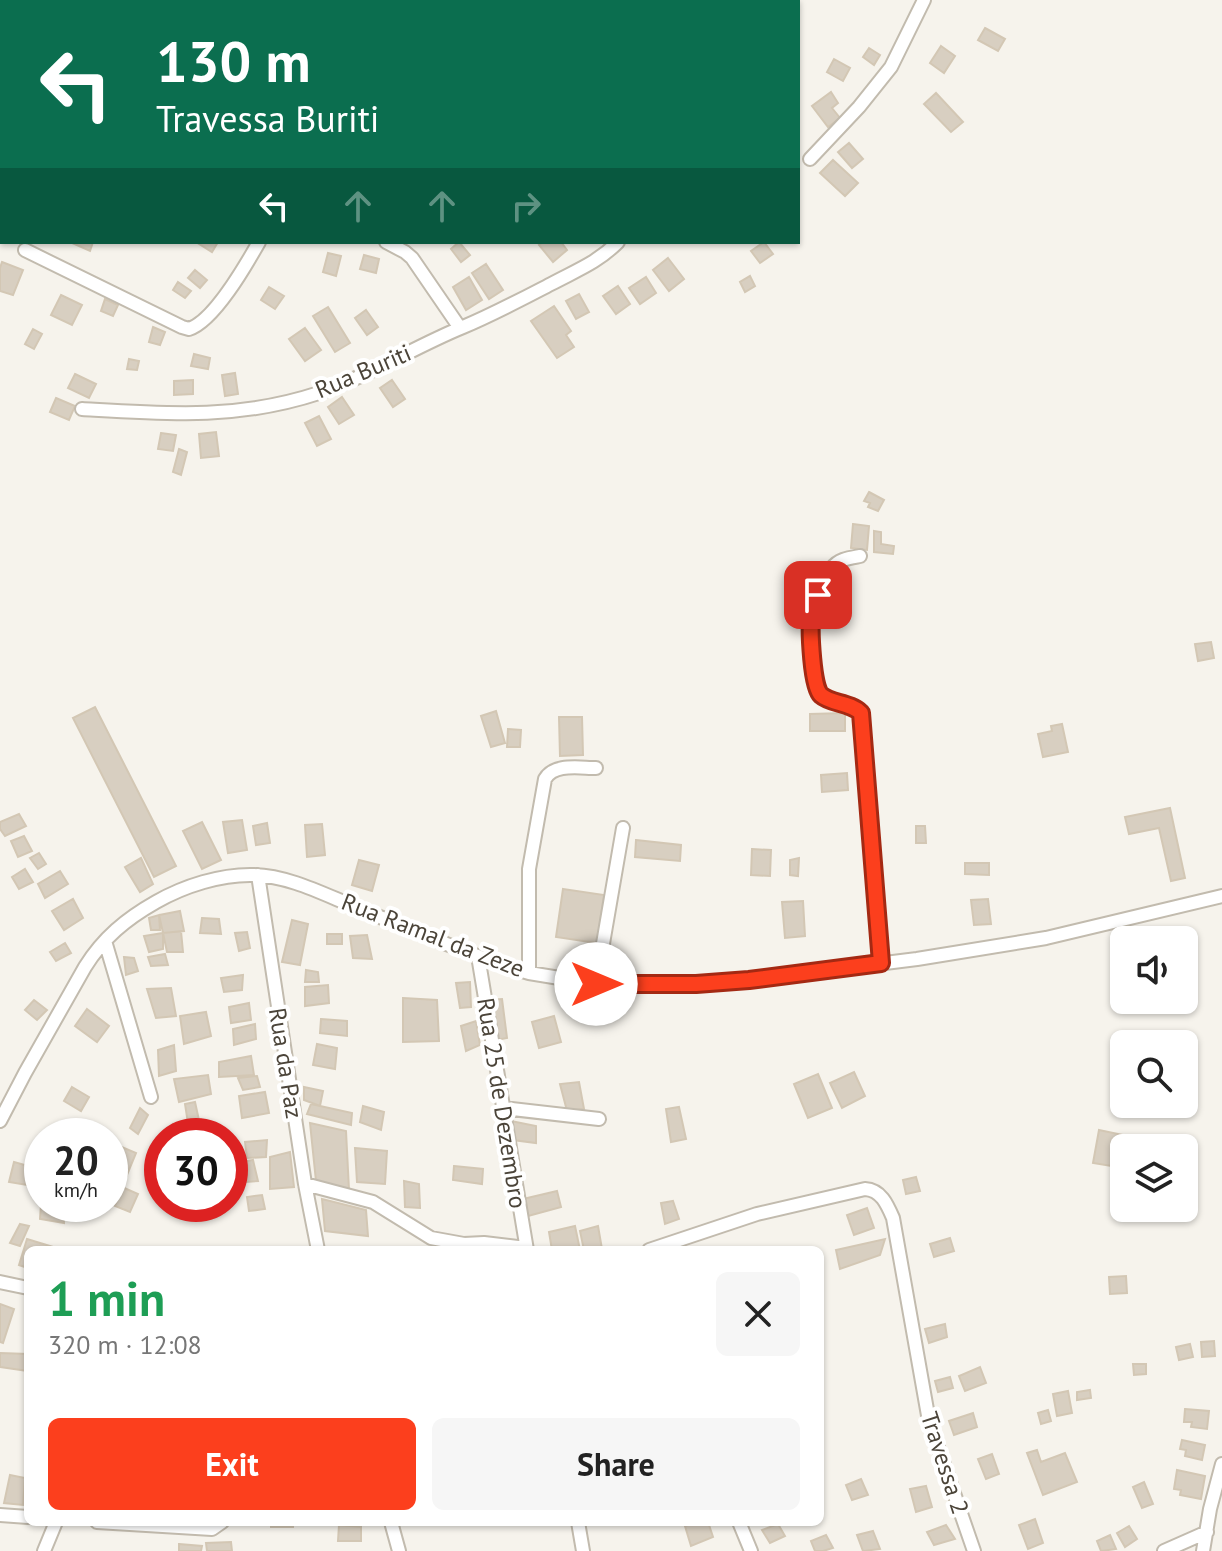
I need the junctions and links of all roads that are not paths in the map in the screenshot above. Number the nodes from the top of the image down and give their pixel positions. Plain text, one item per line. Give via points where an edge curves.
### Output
1 (924, 0) edge
2 (810, 159) dead end
3 (258, 244) edge
4 (389, 244) edge
5 (616, 244) edge
6 (25, 250) dead end
7 (460, 328) junction
8 (82, 409) dead end
9 (860, 556) dead end
10 (596, 768) dead end
11 (623, 828) dead end
12 (258, 875) junction
13 (1222, 896) edge
14 (105, 941) junction
15 (478, 956) junction
16 (881, 963) junction
17 (529, 973) junction
18 (596, 984) junction
19 (151, 1097) dead end
20 (503, 1108) junction
21 (599, 1119) dead end
22 (0, 1121) edge
23 (305, 1184) junction
24 (317, 1246) edge
25 (505, 1246) edge
26 (526, 1246) edge
27 (661, 1246) edge
28 (0, 1282) edge
29 (24, 1287) edge
30 (1222, 1464) edge
31 (1216, 1511) edge
32 (0, 1515) edge
33 (24, 1517) edge
34 (54, 1526) edge
35 (392, 1526) edge
36 (579, 1526) edge
37 (741, 1526) edge
38 (1207, 1532) junction
39 (44, 1551) edge
40 (399, 1551) edge
41 (583, 1551) edge
42 (751, 1551) edge
43 (974, 1551) edge
44 (1164, 1551) edge
45 (1203, 1551) edge

1 - 2 street via 891,67
3 - 6 street via 221,300 189,329
4 - 7 street via 412,258
5 - 7 street, Rua Buriti via 583,269
7 - 8 street, Rua Buriti via 319,392 254,409 176,414
9 - 16 street via 839,561 827,574 811,621 819,692 861,713
10 - 17 street via 556,768 545,779 529,869
11 - 18 street
12 - 14 street, Rua Ramal da Zeze via 182,890 130,918
12 - 15 street, Rua Ramal da Zeze via 298,884
12 - 23 street, Rua da Paz
13 - 16 street, Rua Ramal da Zeze via 1046,938
14 - 19 street
14 - 22 street, Rua Ramal da Zeze via 69,994
15 - 17 street, Rua Ramal da Zeze
15 - 20 street, Rua 25 de Dezembro
16 - 18 street, Rua Ramal da Zeze via 696,984
17 - 18 street, Rua Ramal da Zeze
20 - 21 street
20 - 26 street, Rua 25 de Dezembro
23 - 24 street, Rua da Paz
23 - 25 street via 373,1202 431,1238
27 - 43 street, Travessa 2 via 757,1214 865,1189 887,1203 929,1421
28 - 29 street
30 - 31 street
31 - 38 street
32 - 33 street
34 - 39 street
35 - 40 street
36 - 41 street
37 - 42 street
38 - 44 street
38 - 45 street

